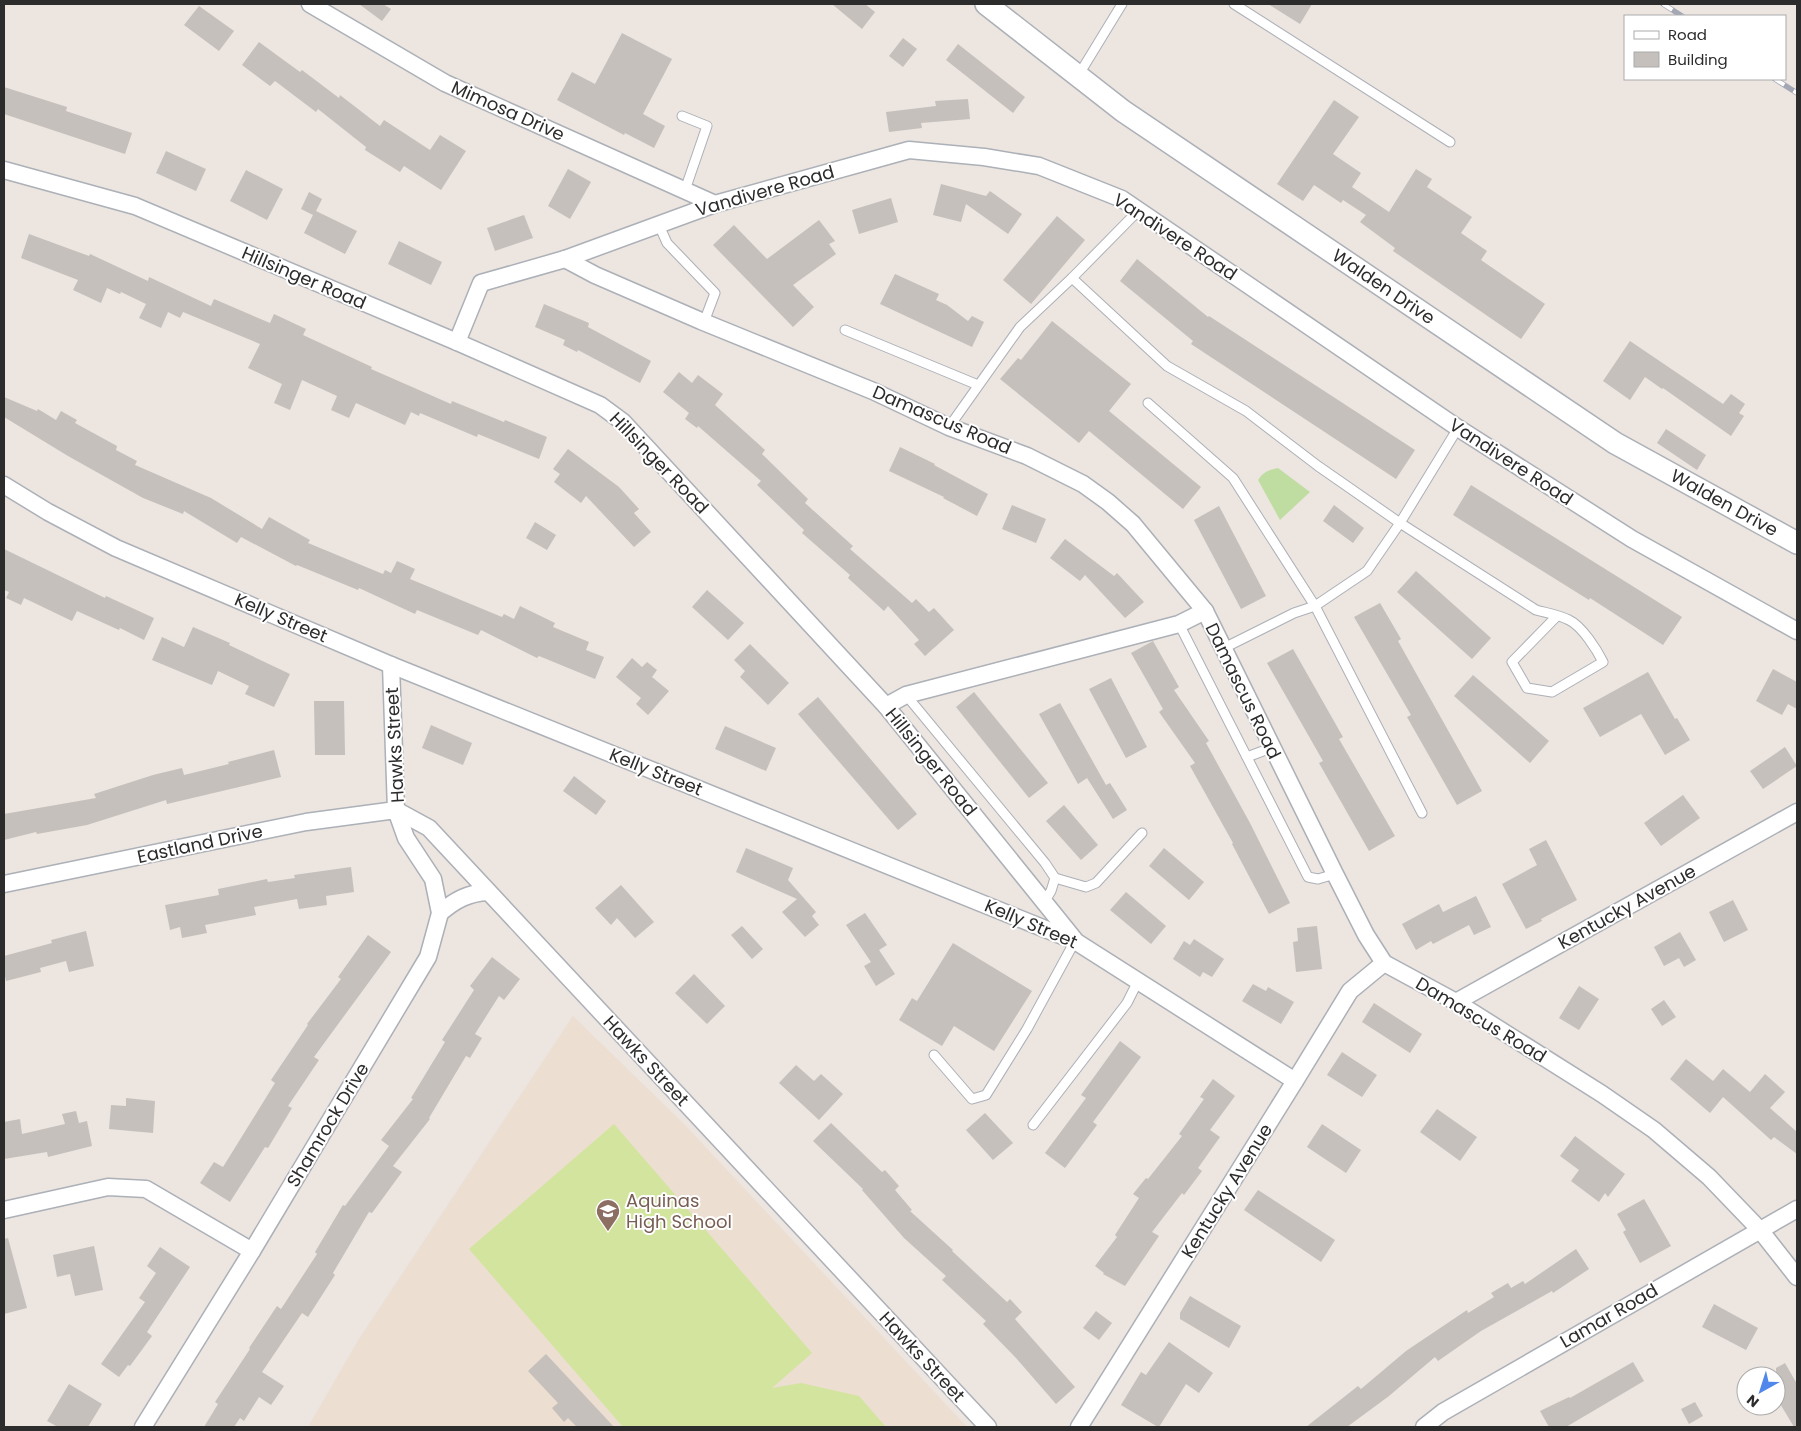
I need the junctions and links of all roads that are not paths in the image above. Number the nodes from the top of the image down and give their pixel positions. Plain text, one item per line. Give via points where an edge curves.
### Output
1 (310, 4) edge
2 (986, 4) edge
3 (1122, 4) edge
4 (1234, 4) edge
5 (1078, 76) junction
6 (682, 116) dead end
7 (1450, 142) dead end
8 (4, 170) edge
9 (685, 190) junction
10 (715, 204) junction
11 (1139, 210) junction
12 (659, 225) junction
13 (565, 259) junction
14 (1072, 278) junction
15 (704, 322) junction
16 (845, 330) dead end
17 (457, 342) junction
18 (978, 385) junction
19 (1148, 403) dead end
20 (949, 427) junction
21 (1458, 428) junction
22 (4, 485) edge
23 (1400, 523) junction
24 (1797, 543) edge
25 (1315, 606) junction
26 (1205, 611) junction
27 (1557, 616) junction
28 (1179, 624) junction
29 (1797, 631) edge
30 (1222, 649) junction
31 (391, 665) junction
32 (906, 695) junction
33 (886, 706) junction
34 (1271, 748) junction
35 (1247, 757) junction
36 (396, 810) junction
37 (1797, 812) edge
38 (1422, 813) dead end
39 (1142, 833) dead end
40 (1334, 874) junction
41 (1055, 878) junction
42 (4, 884) edge
43 (488, 892) junction
44 (1044, 902) junction
45 (440, 913) junction
46 (1075, 941) junction
47 (1384, 963) junction
48 (1138, 981) junction
49 (1456, 1002) junction
50 (934, 1055) dead end
51 (1296, 1081) junction
52 (1032, 1125) dead end
53 (1797, 1209) edge
54 (4, 1210) edge
55 (1760, 1230) junction
56 (252, 1251) junction
57 (1797, 1277) edge
58 (143, 1427) edge
59 (988, 1427) edge
60 (1079, 1427) edge
61 (1424, 1427) edge

1 - 9 street, Mimosa Drive via 445,83
2 - 5 street, Walden Drive
3 - 5 lane
4 - 7 lane
5 - 24 street, Walden Drive via 1123,111 1615,443
6 - 9 lane via 707,126
8 - 17 street, Hillsinger Road via 135,206
9 - 10 street, Mimosa Drive
10 - 11 street, Vandivere Road via 909,150 1038,166 1122,199
10 - 12 street, Vandivere Road
11 - 14 lane
11 - 21 street, Vandivere Road
12 - 13 street, Vandivere Road
12 - 15 lane via 667,243 715,293
13 - 15 street, Damascus Road
13 - 17 street, Vandivere Road via 481,283
14 - 18 lane via 1020,327
14 - 23 lane via 1166,366 1246,411
15 - 20 street, Damascus Road via 873,391
16 - 18 lane
17 - 33 street, Hillsinger Road via 600,405 623,422
18 - 20 lane
19 - 25 lane via 1233,478
20 - 26 street, Damascus Road via 1027,456 1102,497 1133,524
21 - 23 lane
21 - 29 street, Vandivere Road via 1632,539
22 - 31 street, Kelly Street via 116,548
23 - 25 lane via 1367,571
23 - 27 lane via 1536,610
25 - 30 lane
25 - 38 lane
26 - 28 street
26 - 30 street, Damascus Road
27 - 27 lane via 1512,662 1526,688 1552,692 1603,662 1595,646 1571,620
28 - 32 street
28 - 35 lane
30 - 34 street, Damascus Road
31 - 36 street, Hawks Street
31 - 46 street, Kelly Street
32 - 33 street
32 - 41 lane
33 - 44 street, Hillsinger Road
34 - 35 lane
34 - 40 street, Damascus Road
35 - 40 lane via 1308,877 1318,879
36 - 42 street, Eastland Drive via 306,822
36 - 43 street, Hawks Street via 429,828
36 - 45 street, Shamrock Drive via 406,838 432,879
37 - 49 street, Kentucky Avenue
39 - 41 lane via 1096,883 1086,887
40 - 47 street, Damascus Road
41 - 44 lane
43 - 45 street via 467,895
43 - 59 street, Hawks Street
44 - 46 street, Hillsinger Road
45 - 56 street, Shamrock Drive via 428,957
46 - 48 street, Kelly Street
46 - 50 lane via 986,1095 972,1099
47 - 49 street, Damascus Road
47 - 51 street, Kentucky Avenue via 1350,990
48 - 51 street, Kelly Street
48 - 52 lane via 1127,1003
49 - 55 street, Damascus Road via 1654,1130 1709,1177
51 - 60 street, Kentucky Avenue
53 - 55 street, Lamar Road
54 - 56 street via 108,1187 146,1189
55 - 57 street, Damascus Road
55 - 61 street, Lamar Road via 1443,1412
56 - 58 street, Shamrock Drive

